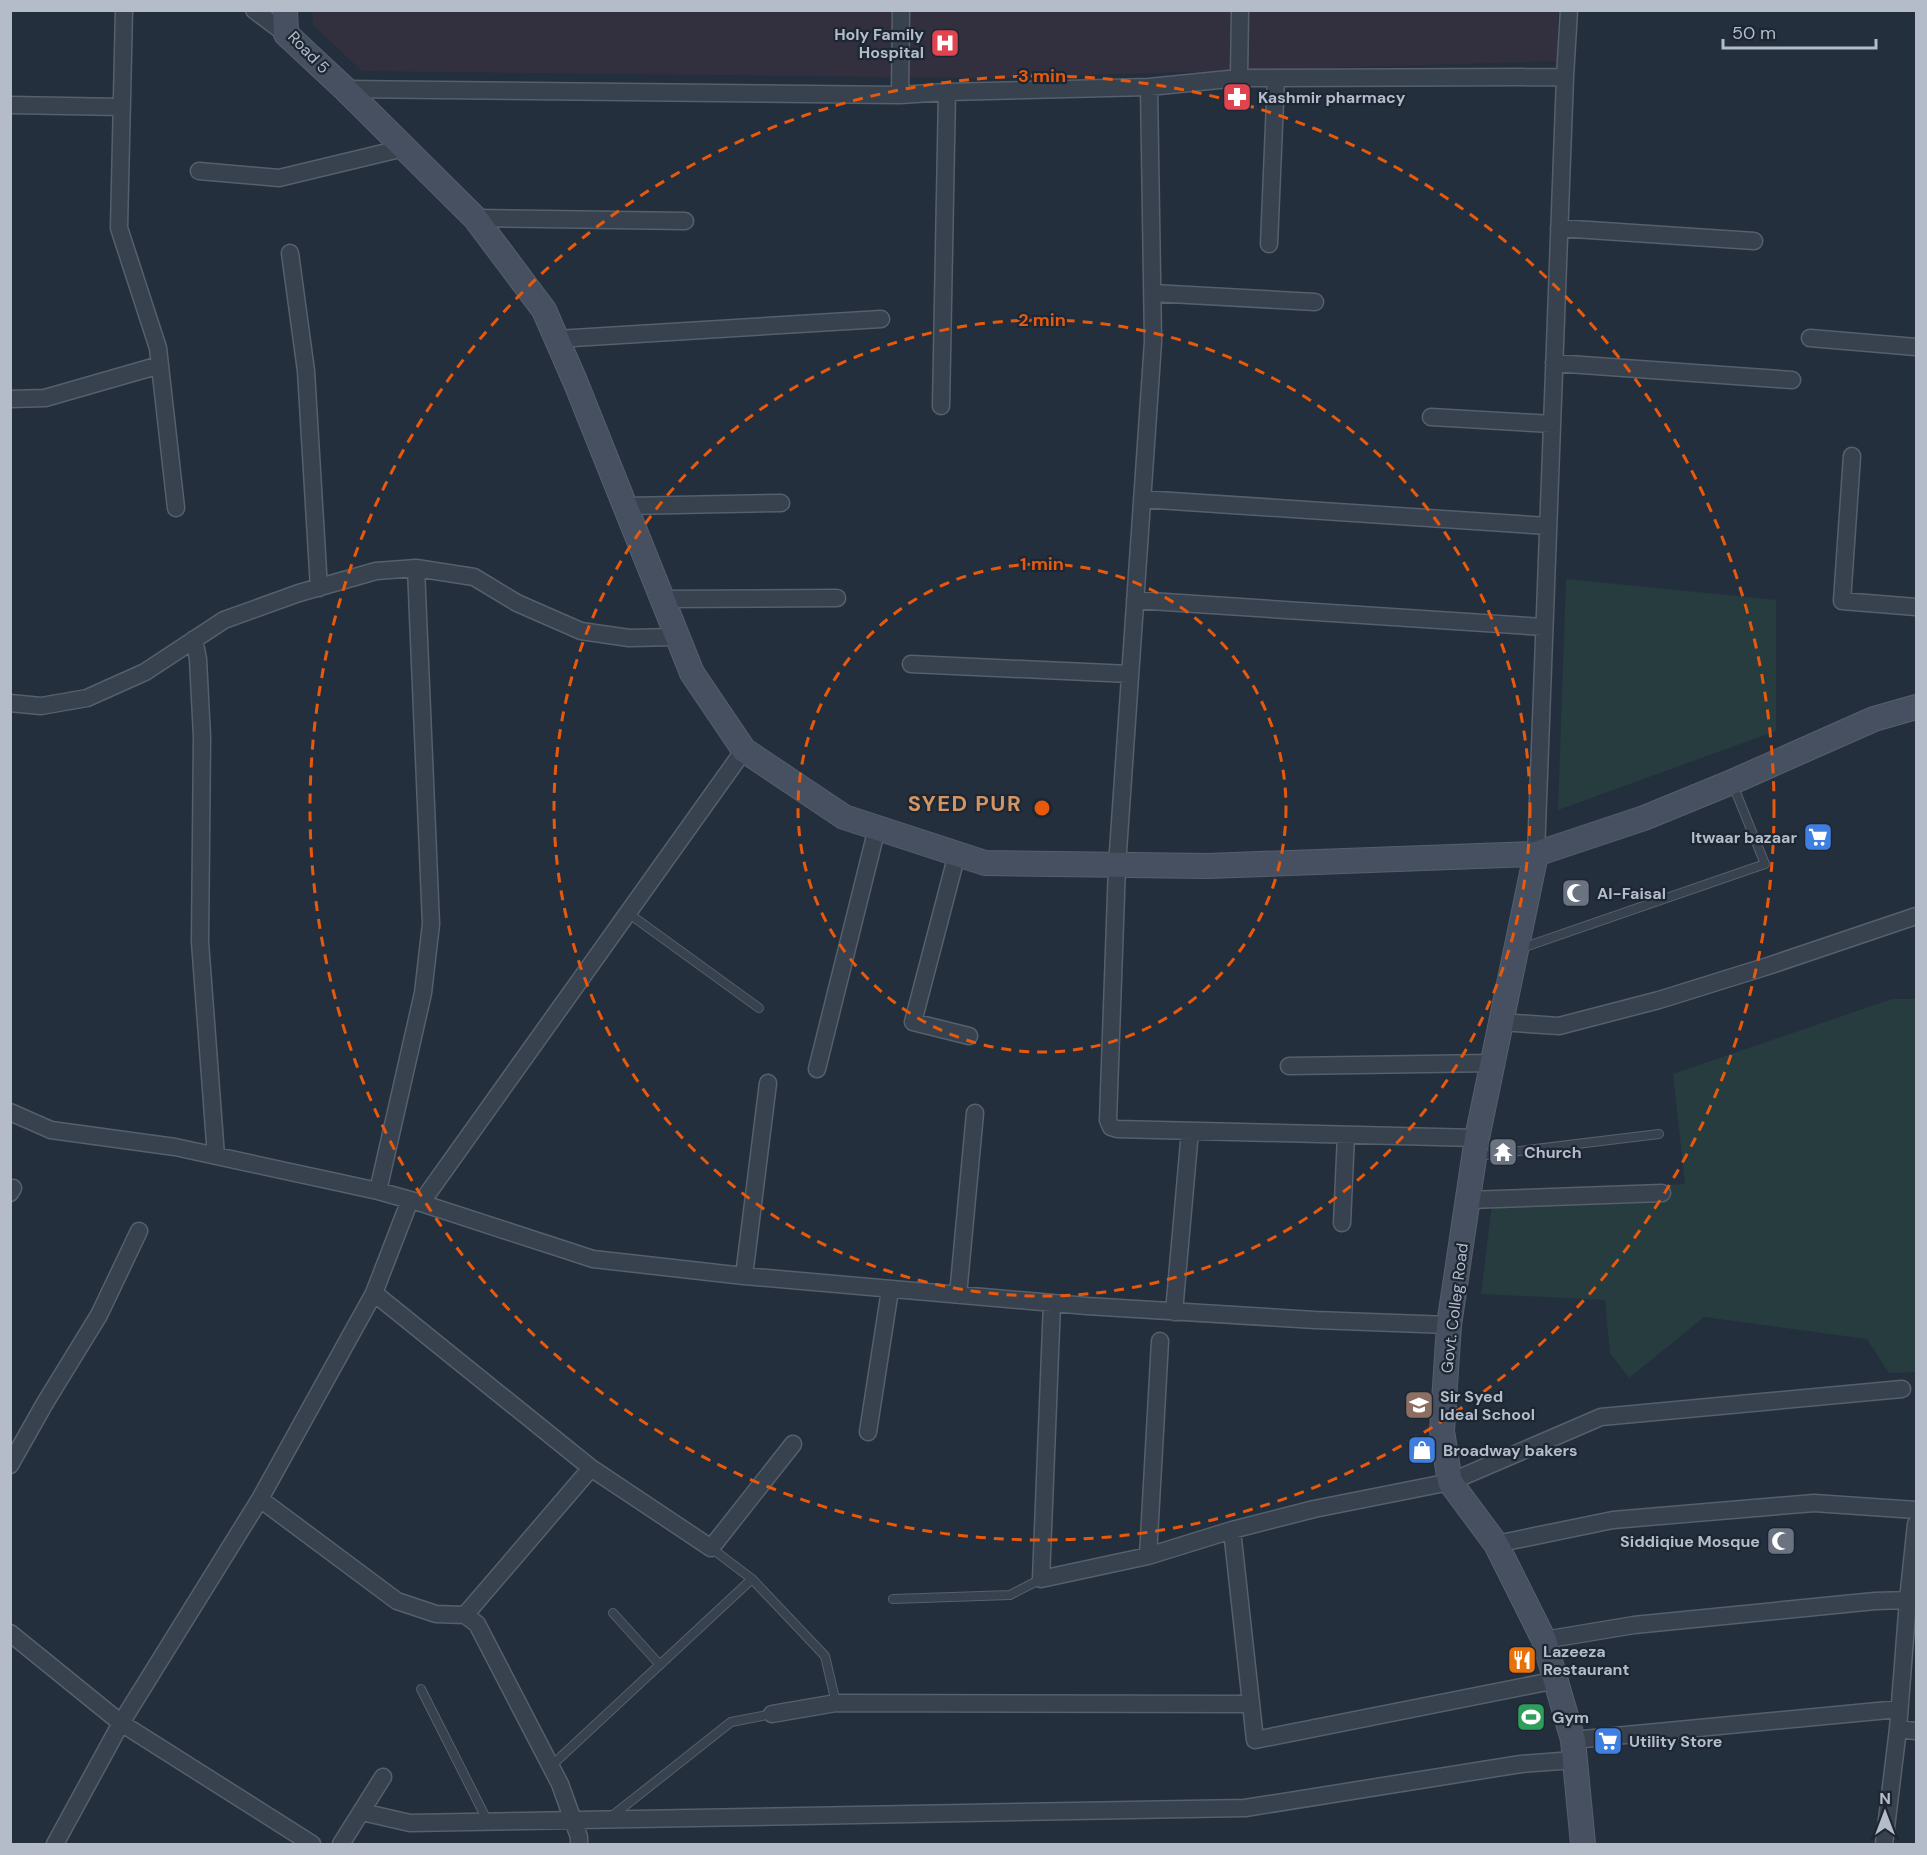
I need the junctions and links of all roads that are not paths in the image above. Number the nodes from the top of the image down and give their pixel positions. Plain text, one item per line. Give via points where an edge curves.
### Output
1 (124, 10) edge
2 (254, 10) edge
3 (901, 10) edge
4 (1240, 10) edge
5 (1569, 10) edge
6 (286, 22) edge
7 (1564, 77) junction
8 (1239, 78) junction
9 (1276, 78) junction
10 (1149, 87) junction
11 (345, 88) junction
12 (947, 92) junction
13 (900, 95) junction
14 (10, 105) edge
15 (122, 107) junction
16 (404, 148) junction
17 (199, 171) dead end
18 (475, 218) junction
19 (685, 221) dead end
20 (1559, 228) junction
21 (1754, 242) dead end
22 (1269, 244) dead end
23 (290, 253) dead end
24 (1152, 293) junction
25 (1315, 302) dead end
26 (881, 319) dead end
27 (1810, 338) dead end
28 (556, 339) junction
29 (1917, 347) edge
30 (1554, 363) junction
31 (160, 365) junction
32 (1792, 381) dead end
33 (10, 399) edge
34 (940, 406) dead end
35 (1431, 417) dead end
36 (1552, 424) junction
37 (1852, 456) dead end
38 (1142, 499) junction
39 (781, 503) dead end
40 (626, 506) junction
41 (176, 508) dead end
42 (1548, 526) junction
43 (416, 568) junction
44 (318, 588) junction
45 (837, 598) dead end
46 (663, 599) junction
47 (1135, 600) junction
48 (1917, 607) edge
49 (1544, 627) junction
50 (678, 637) junction
51 (194, 639) junction
52 (911, 664) dead end
53 (1130, 675) junction
54 (10, 703) edge
55 (1917, 707) edge
56 (744, 750) junction
57 (1732, 782) junction
58 (878, 828) junction
59 (957, 854) junction
60 (1536, 855) junction
61 (1117, 866) junction
62 (628, 913) junction
63 (1917, 916) edge
64 (1516, 950) junction
65 (759, 1008) dead end
66 (1500, 1022) junction
67 (969, 1036) dead end
68 (1492, 1063) junction
69 (1289, 1066) dead end
70 (817, 1069) dead end
71 (768, 1083) dead end
72 (10, 1112) edge
73 (975, 1113) dead end
74 (1190, 1131) junction
75 (1659, 1134) dead end
76 (1346, 1135) junction
77 (1476, 1147) junction
78 (216, 1156) junction
79 (378, 1191) junction
80 (1662, 1193) dead end
81 (1468, 1200) junction
82 (416, 1202) junction
83 (1342, 1223) dead end
84 (139, 1231) dead end
85 (744, 1276) junction
86 (890, 1290) junction
87 (374, 1293) junction
88 (958, 1295) junction
89 (1052, 1304) junction
90 (1174, 1312) junction
91 (1449, 1325) junction
92 (1160, 1341) dead end
93 (1902, 1389) dead end
94 (868, 1432) dead end
95 (793, 1444) dead end
96 (10, 1465) edge
97 (591, 1468) junction
98 (1450, 1482) junction
99 (260, 1499) junction
100 (1917, 1510) edge
101 (1917, 1524) edge
102 (1232, 1530) junction
103 (1496, 1544) junction
104 (711, 1548) junction
105 (1148, 1556) junction
106 (752, 1578) junction
107 (1041, 1579) junction
108 (893, 1599) dead end
109 (1908, 1600) junction
110 (613, 1613) dead end
111 (465, 1615) junction
112 (10, 1633) edge
113 (1544, 1640) junction
114 (660, 1665) junction
115 (1557, 1680) junction
116 (421, 1689) dead end
117 (836, 1703) junction
118 (1251, 1704) junction
119 (1899, 1709) junction
120 (772, 1714) joint
121 (121, 1723) junction
122 (1898, 1729) junction
123 (1917, 1731) edge
124 (1574, 1750) junction
125 (551, 1766) junction
126 (383, 1777) dead end
127 (362, 1812) junction
128 (607, 1820) junction
129 (573, 1821) junction
130 (488, 1822) junction
131 (55, 1845) edge
132 (312, 1845) edge
133 (341, 1845) edge
134 (579, 1845) edge
135 (1583, 1845) edge
136 (1884, 1845) edge

1 - 15 street
2 - 6 street
3 - 13 street
4 - 8 street
5 - 7 street
6 - 11 main road, Road 5
7 - 9 street
7 - 20 street
8 - 9 street
8 - 10 street
9 - 22 street
10 - 12 street
10 - 24 street
11 - 13 street
11 - 16 main road, Road 5
12 - 13 street
12 - 34 street
14 - 15 street
15 - 31 street via 119,228
16 - 17 street via 279,178
16 - 18 main road, Road 5
18 - 19 street
18 - 28 main road, Road 5 via 544,310
20 - 21 street
20 - 30 street
23 - 44 street via 306,371
24 - 25 street
24 - 38 street via 1153,342
26 - 28 street
27 - 29 street
28 - 40 main road, Road 5
30 - 32 street
30 - 36 street
31 - 33 street via 45,398
31 - 41 street
35 - 36 street
36 - 42 street
37 - 48 street via 1842,601
38 - 42 street
38 - 47 street
39 - 40 street
40 - 46 main road, Road 5
42 - 49 street
43 - 44 street via 376,571
43 - 50 street via 474,577 517,603 581,631 629,638
43 - 79 street via 431,924 423,993
44 - 51 street via 224,620
45 - 46 street
46 - 50 main road, Road 5
47 - 49 street
47 - 53 street
49 - 60 street
50 - 56 main road, Road 5 via 692,673
51 - 54 street via 145,672 87,698 41,706
51 - 78 street via 202,737 200,942
52 - 53 street
53 - 61 street
55 - 57 main road via 1874,719
56 - 58 main road via 844,817
56 - 62 street
57 - 60 main road via 1644,818
57 - 64 lane via 1766,864
58 - 59 main road
58 - 70 street
59 - 61 main road via 985,863
59 - 67 street via 913,1022
60 - 61 main road
60 - 64 main road, Govt. Colleg Road
61 - 74 street via 1108,1120 1117,1129
62 - 65 lane
62 - 82 street
63 - 66 street via 1659,1000 1559,1026
64 - 66 main road, Govt. Colleg Road
66 - 68 main road, Govt. Colleg Road
68 - 69 street
68 - 77 main road, Govt. Colleg Road
71 - 85 street
72 - 78 street via 51,1130
73 - 88 street
74 - 76 street
74 - 90 street
75 - 77 lane
76 - 77 street
76 - 83 street
77 - 81 main road, Govt. Colleg Road
78 - 79 street
79 - 82 street
80 - 81 street
81 - 91 main road, Govt. Colleg Road
82 - 85 street via 593,1259
82 - 87 street
84 - 96 street via 99,1315
85 - 86 street
86 - 88 street
86 - 94 street
87 - 97 street
87 - 99 street
88 - 89 street
89 - 90 street
89 - 107 street
90 - 91 street
91 - 98 main road, Govt. Colleg Road via 1442,1431
92 - 105 street
93 - 98 street via 1600,1417
95 - 104 street
97 - 104 street
97 - 111 street
98 - 102 street
98 - 103 main road, Govt. Colleg Road
99 - 111 street via 397,1601 436,1614
99 - 121 street
100 - 103 street via 1814,1503 1613,1520
101 - 109 street
102 - 105 street
102 - 118 street
103 - 113 main road, Govt. Colleg Road
104 - 106 lane
105 - 107 street
106 - 114 lane
106 - 117 lane via 825,1656
107 - 108 lane via 1010,1595
109 - 113 street via 1634,1625
109 - 119 street
110 - 114 lane
111 - 125 street via 477,1624
112 - 121 street
113 - 115 main road, Govt. Colleg Road
114 - 125 lane
115 - 118 street via 1255,1740
115 - 124 main road, Govt. Colleg Road
116 - 130 lane
117 - 118 street
117 - 120 street
119 - 122 street
119 - 124 street
120 - 128 lane via 730,1722
121 - 131 street
121 - 132 street
122 - 123 street
122 - 136 street
124 - 128 street via 1521,1764 1245,1808
124 - 135 main road, Govt. Colleg Road
125 - 129 street
126 - 127 street
127 - 130 street via 410,1823
127 - 133 street
128 - 129 street
129 - 130 street
129 - 134 street

